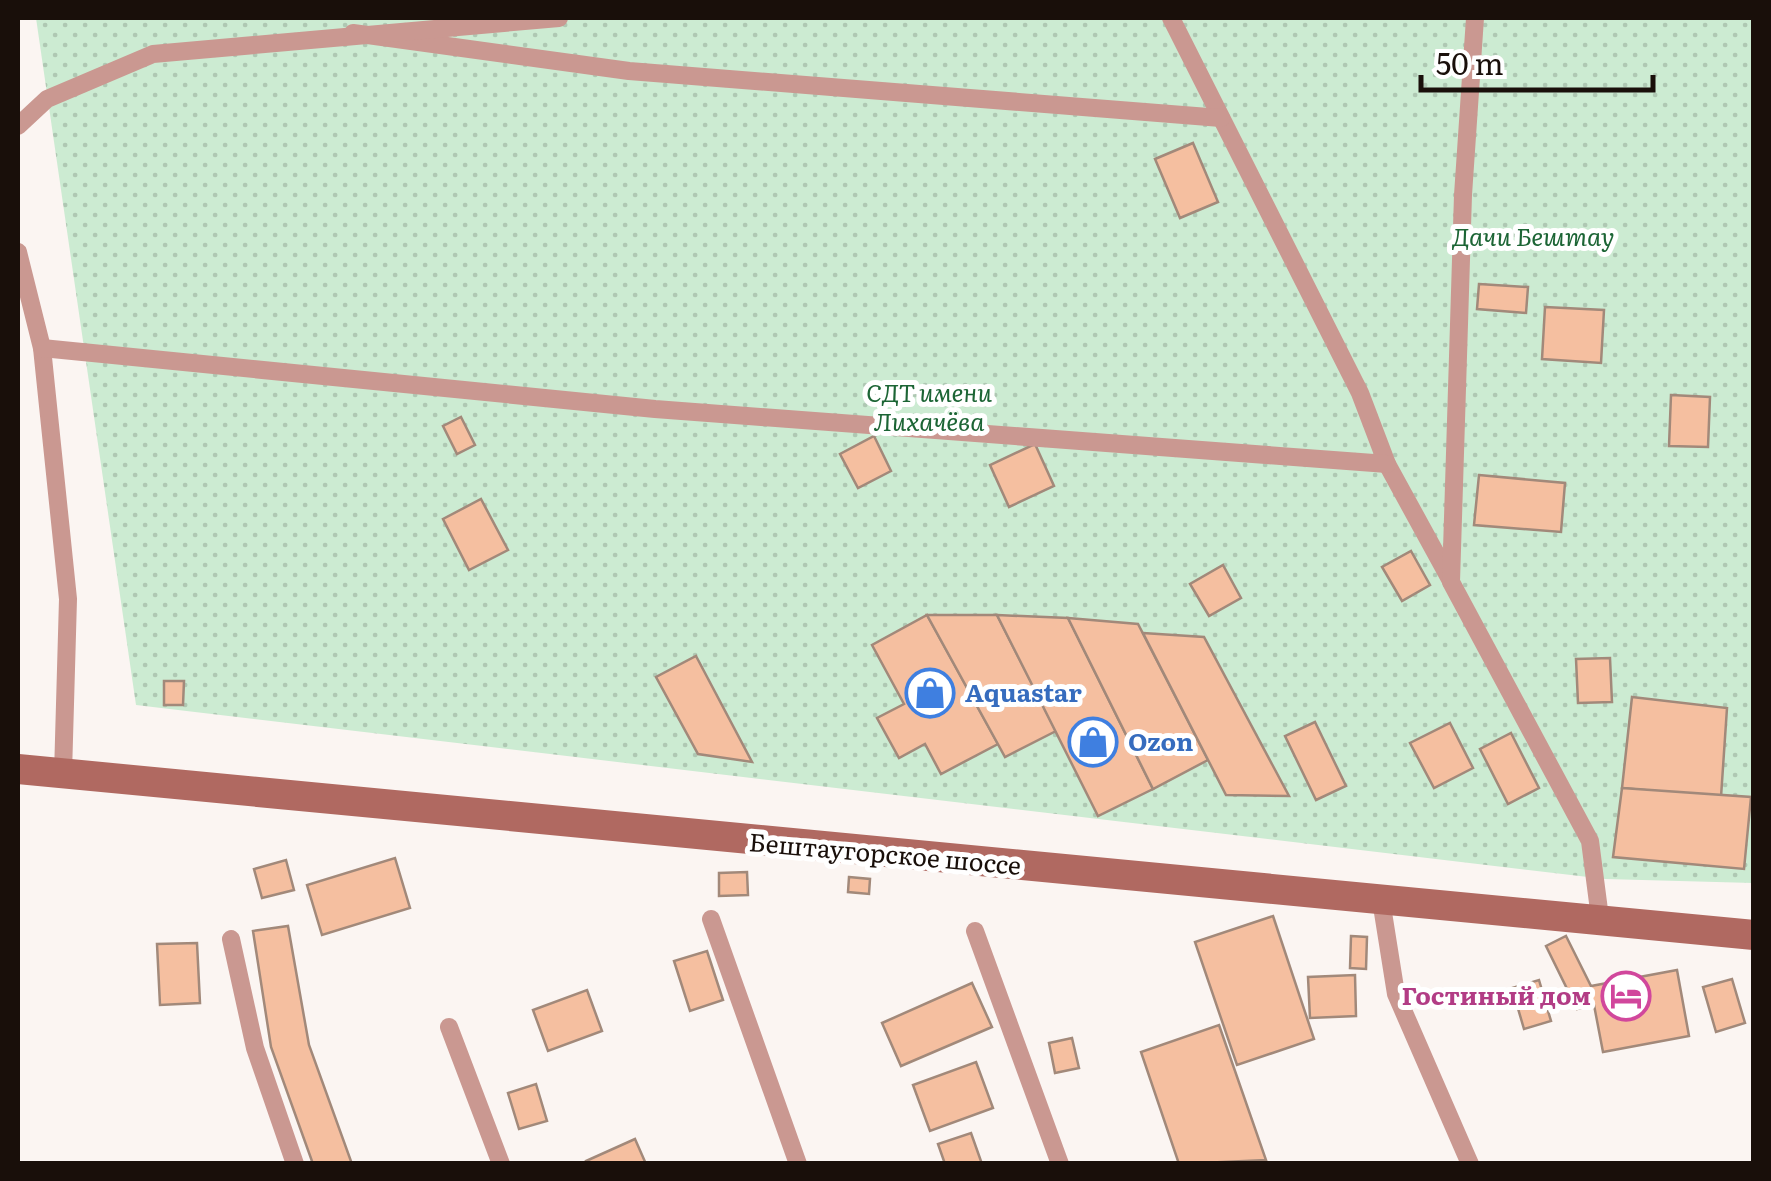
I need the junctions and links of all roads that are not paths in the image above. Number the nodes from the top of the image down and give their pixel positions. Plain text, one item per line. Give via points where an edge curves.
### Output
1 (559, 18) edge
2 (1171, 18) edge
3 (1474, 18) edge
4 (353, 33) junction
5 (1222, 118) junction
6 (18, 126) edge
7 (18, 252) edge
8 (42, 348) junction
9 (1386, 464) junction
10 (1451, 582) junction
11 (18, 768) edge
12 (63, 774) junction
13 (1381, 900) junction
14 (1600, 918) junction
15 (711, 920) dead end
16 (976, 931) dead end
17 (1754, 935) edge
18 (231, 939) dead end
19 (448, 1027) dead end
20 (295, 1164) edge
21 (500, 1164) edge
22 (798, 1164) edge
23 (1060, 1164) edge
24 (1470, 1164) edge

1 - 4 lane
2 - 5 lane
3 - 10 lane
4 - 5 lane via 629,70
4 - 6 lane via 153,54 47,99
5 - 9 lane via 1360,394
7 - 8 lane
8 - 9 lane via 655,410
8 - 12 lane via 68,599
9 - 10 lane
10 - 14 lane via 1590,841
11 - 12 main road, Бештаугорское шоссе
12 - 13 main road, Бештаугорское шоссе
13 - 14 main road, Бештаугорское шоссе
13 - 24 lane via 1396,994
14 - 17 main road, Бештаугорское шоссе
15 - 22 lane
16 - 23 lane
18 - 20 lane via 255,1048
19 - 21 lane

